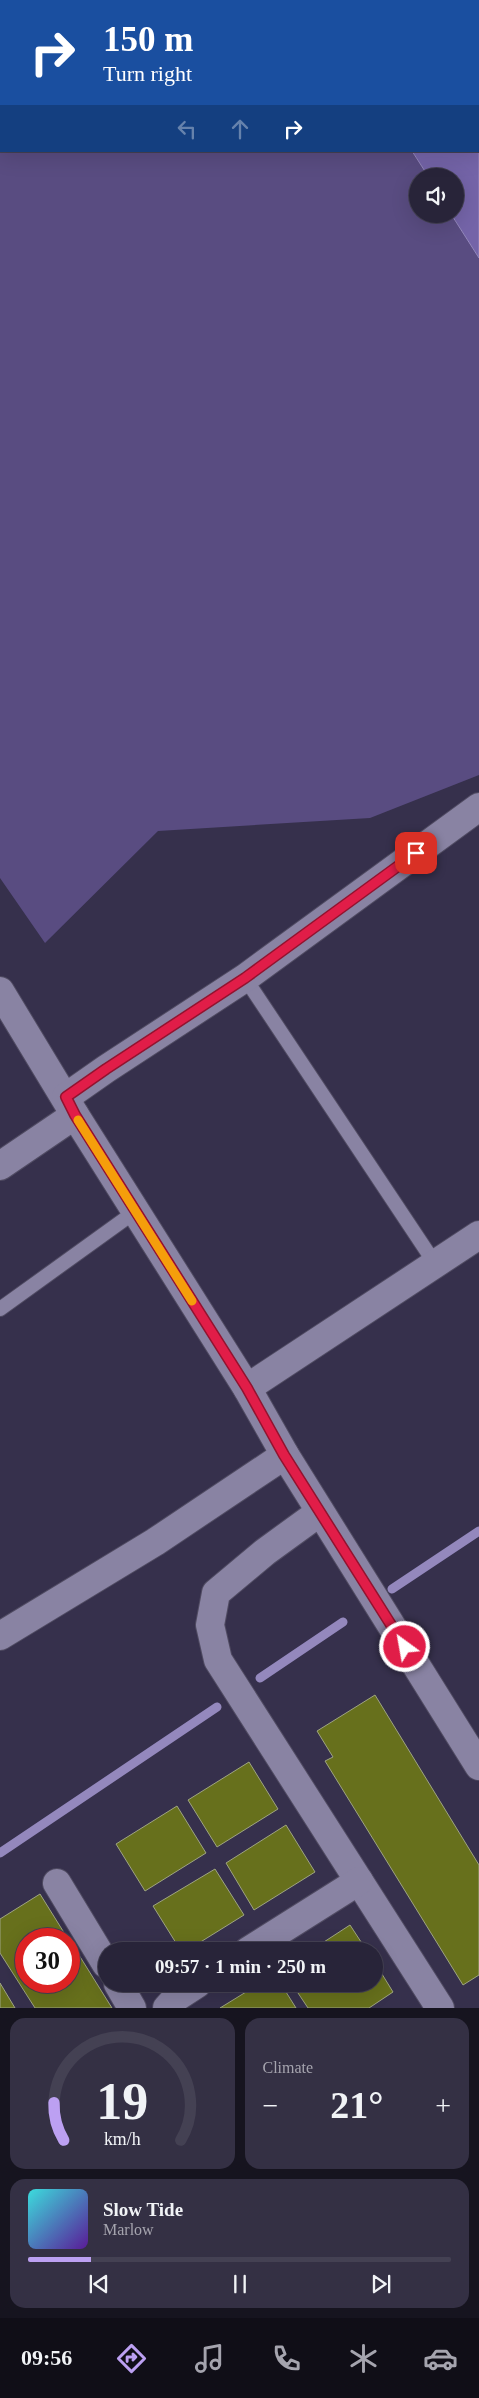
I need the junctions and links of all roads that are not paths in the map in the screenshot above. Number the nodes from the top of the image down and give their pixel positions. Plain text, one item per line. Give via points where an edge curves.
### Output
1 (479, 807) edge
2 (245, 978) junction
3 (0, 991) edge
4 (71, 1106) junction
5 (0, 1166) edge
6 (136, 1211) junction
7 (479, 1235) edge
8 (436, 1265) junction
9 (0, 1309) edge
10 (247, 1388) junction
11 (284, 1455) junction
12 (320, 1512) junction
13 (0, 1636) edge
14 (479, 1766) edge
15 (359, 1881) junction
16 (57, 1883) dead end
17 (262, 1942) edge
18 (98, 1951) edge
19 (123, 1992) edge
20 (185, 1992) edge
21 (132, 2008) edge
22 (168, 2008) edge
23 (440, 2008) edge

1 - 2 street
2 - 4 street via 106,1069
2 - 8 lane
3 - 4 street
4 - 5 street
4 - 6 street
6 - 9 lane
6 - 10 street
7 - 8 street
8 - 10 street
10 - 11 street
11 - 12 street
11 - 13 street via 154,1542
12 - 14 street
12 - 15 street via 216,1592 210,1625 218,1660
15 - 17 street
15 - 23 street
16 - 18 street
19 - 21 street
20 - 22 street

